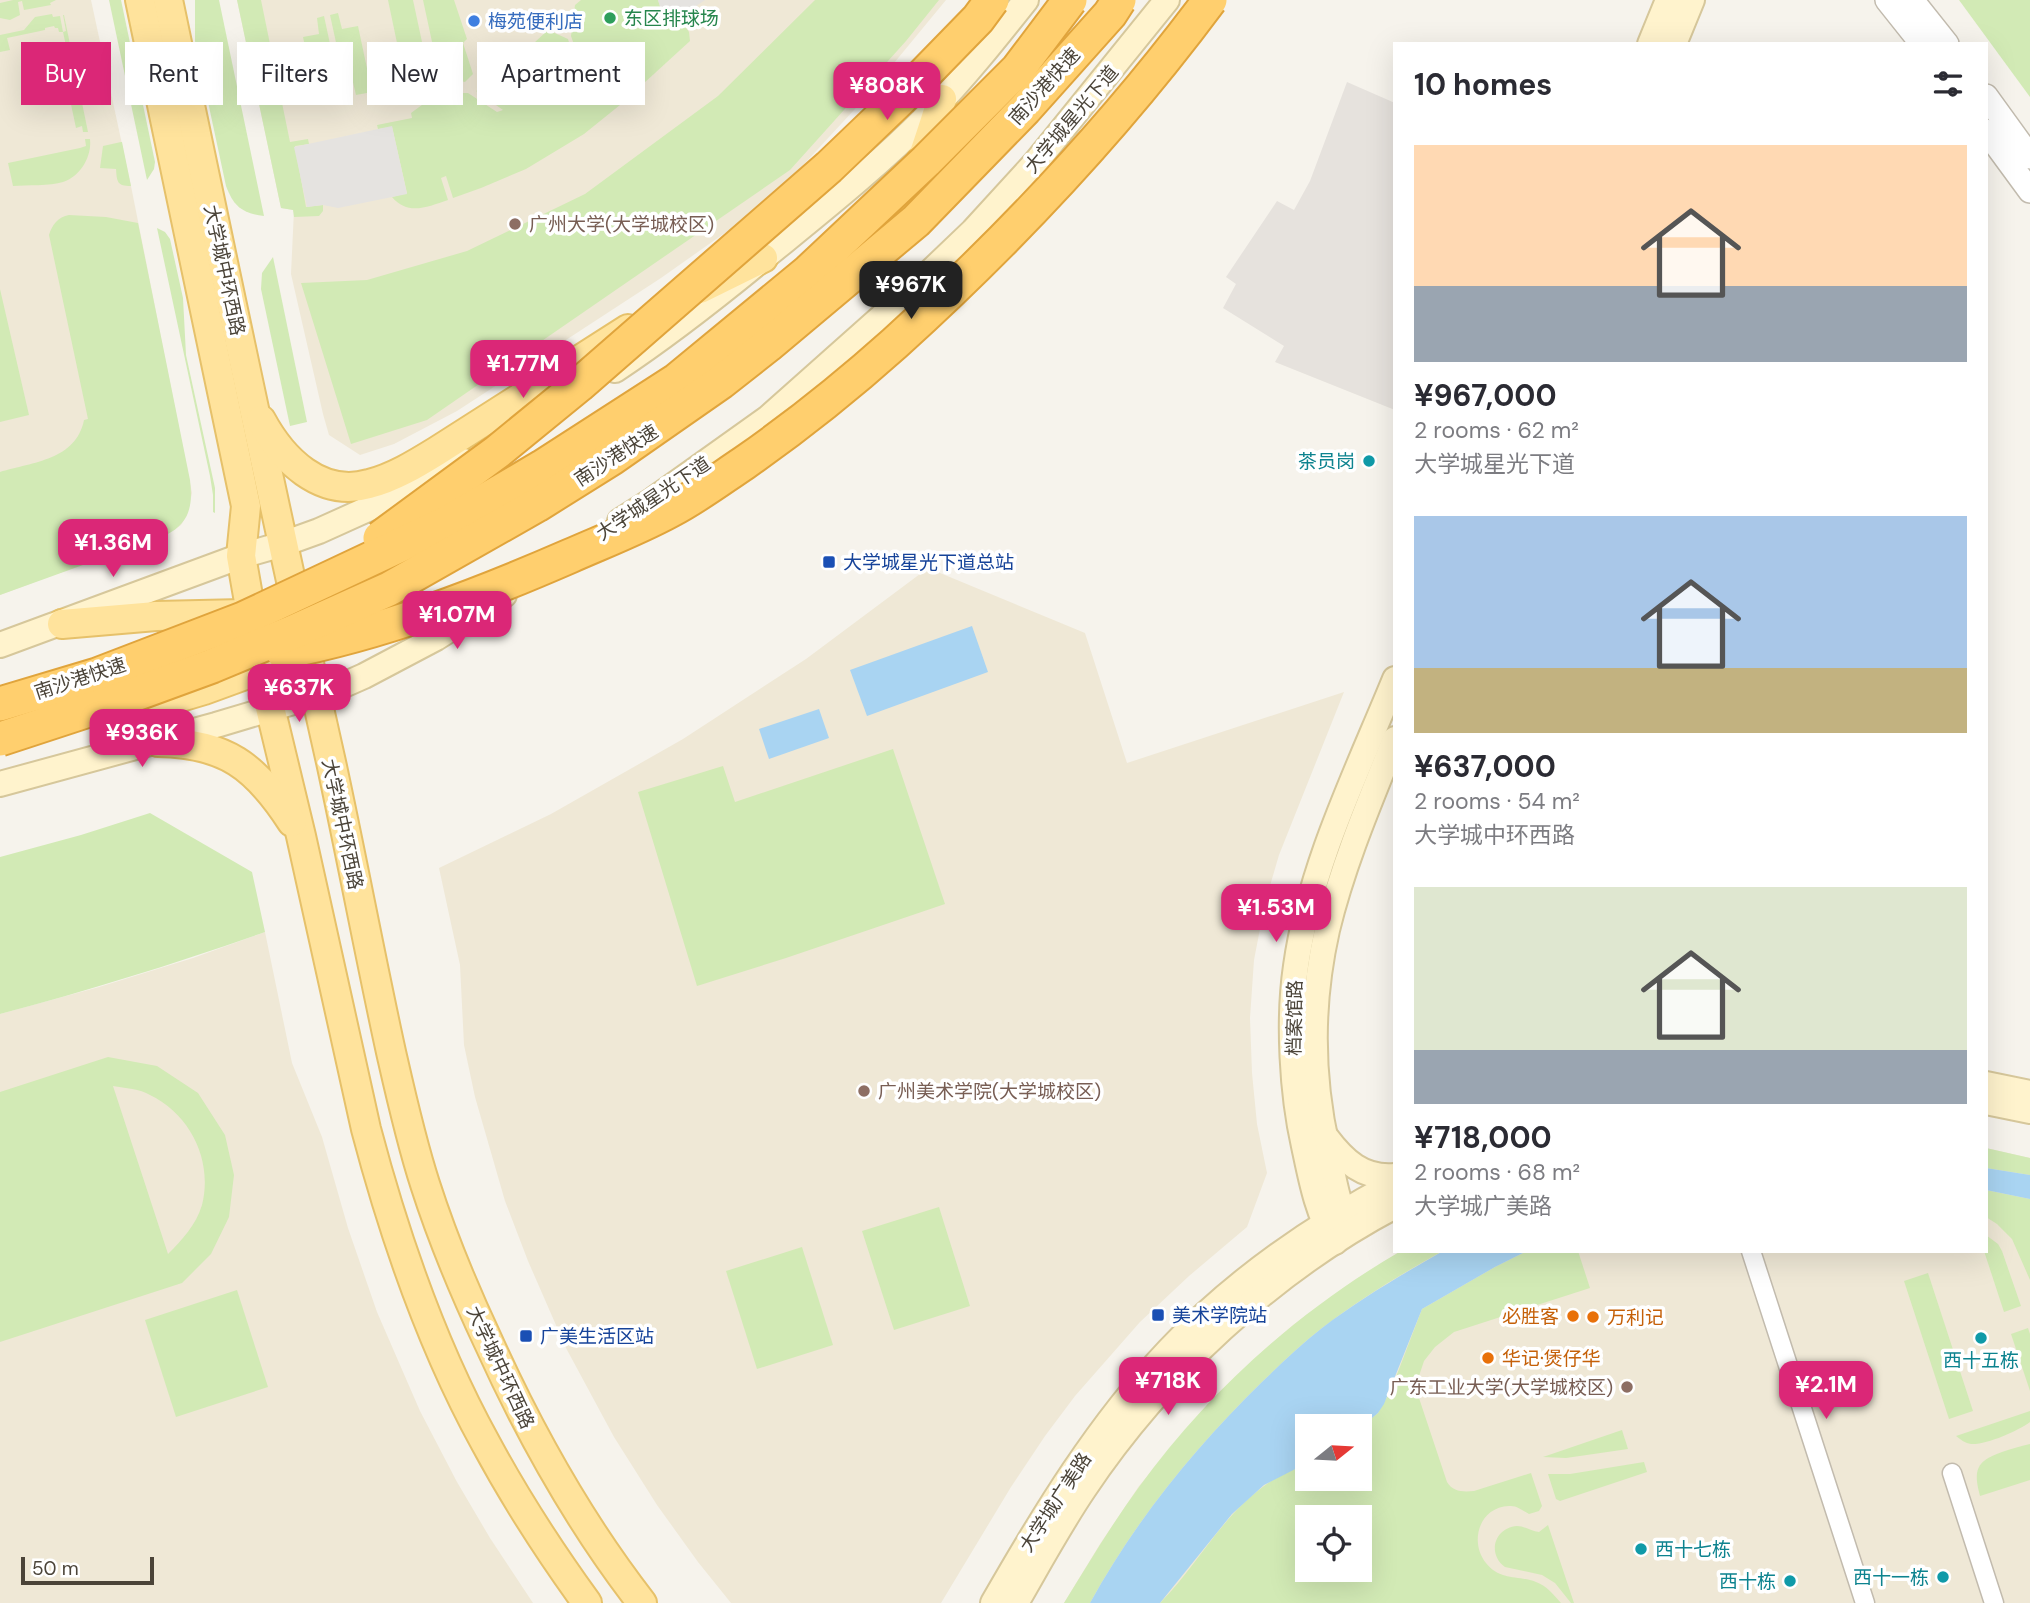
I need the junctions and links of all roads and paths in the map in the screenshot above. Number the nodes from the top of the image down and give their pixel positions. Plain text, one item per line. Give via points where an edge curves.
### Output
1 (140, 0) edge
2 (168, 0) edge
3 (992, 0) edge
4 (1026, 0) edge
5 (1070, 0) edge
6 (1119, 0) edge
7 (1167, 0) edge
8 (1210, 0) edge
9 (1668, 0) edge
10 (1692, 0) edge
11 (1886, 0) edge
12 (1912, 0) edge
13 (1651, 42) edge
14 (1675, 42) edge
15 (1920, 42) edge
16 (1945, 42) edge
17 (942, 99) junction
18 (1988, 99) edge
19 (1988, 134) edge
20 (2030, 157) edge
21 (2030, 191) edge
22 (763, 258) junction
23 (253, 406) junction
24 (283, 544) junction
25 (572, 552) junction
26 (241, 556) junction
27 (323, 580) junction
28 (295, 599) junction
29 (251, 613) junction
30 (62, 624) junction
31 (0, 645) edge
32 (307, 652) junction
33 (212, 666) junction
34 (261, 670) junction
35 (1393, 684) edge
36 (315, 696) junction
37 (0, 704) edge
38 (271, 709) junction
39 (0, 739) edge
40 (158, 741) junction
41 (1393, 744) edge
42 (0, 749) edge
43 (0, 784) edge
44 (301, 836) junction
45 (1988, 1084) edge
46 (2030, 1093) edge
47 (1988, 1102) edge
48 (2030, 1111) edge
49 (1324, 1133) junction
50 (1393, 1176) edge
51 (1393, 1185) edge
52 (1393, 1207) edge
53 (1338, 1227) junction
54 (1752, 1253) edge
55 (1952, 1473) dead end
56 (587, 1603) edge
57 (642, 1603) edge
58 (993, 1603) edge
59 (1016, 1603) edge
60 (1865, 1603) edge
61 (1994, 1603) edge

1 - 26 main road, 大学城中环西路 via 246,506
2 - 23 main road, 大学城中环西路
3 - 27 highway, bridge via 829,167 589,376 497,452
4 - 17 main road
5 - 27 highway, 南沙港快速, bridge via 1018,68 926,161 808,272 677,380 447,523
6 - 33 highway, 南沙港快速, bridge via 1025,109 916,221 721,382 612,458 437,563 291,634
7 - 25 main road, 大学城星光下道 via 1036,162 904,297 768,418
8 - 33 highway, bridge via 1111,124 980,264 869,366 721,479 673,510 515,580 387,626 320,645
9 - 13 main road
10 - 14 main road
11 - 15 street
12 - 16 street
17 - 22 main road via 858,181
17 - 28 main road via 899,209 876,236 737,359 685,396 469,525
18 - 20 street
19 - 21 street
22 - 23 main road via 649,317 412,466 366,485 337,487 295,466 269,435
22 - 24 main road via 658,342 529,422 412,489
23 - 24 main road, 大学城中环西路
24 - 26 main road
24 - 28 main road, 大学城中环西路
25 - 32 main road
25 - 36 main road, 大学城星光下道 via 436,638
26 - 29 main road, 大学城中环西路
26 - 30 main road
27 - 37 highway, 南沙港快速, bridge via 231,624 97,675
28 - 29 main road
28 - 32 main road, 大学城中环西路
29 - 30 main road
29 - 34 main road, 大学城中环西路
30 - 31 main road
32 - 34 main road
32 - 36 main road, 大学城中环西路
33 - 39 highway, 南沙港快速, bridge
34 - 38 main road, 大学城中环西路
34 - 42 main road via 148,708
35 - 53 main road, 档案馆路 via 1318,872 1295,968 1296,1101 1303,1145
36 - 38 main road, 大学城星光下道
36 - 57 main road, 大学城中环西路 via 404,1107 444,1238 527,1424 560,1485
38 - 40 main road, 大学城星光下道
38 - 44 main road, 大学城中环西路
40 - 43 main road, 大学城星光下道
40 - 44 main road via 201,746 237,761 268,787
41 - 49 main road, 档案馆路 via 1340,884 1321,963 1315,1064
44 - 56 main road, 大学城中环西路 via 366,1129 406,1260 484,1440
45 - 46 main road
47 - 48 main road
49 - 50 main road via 1360,1171
49 - 53 main road, 档案馆路
51 - 53 main road
52 - 53 main road
53 - 58 main road, 大学城广美路 via 1262,1267 1168,1350 1090,1447
53 - 59 main road, 大学城广美路 via 1211,1338 1163,1387 1085,1488
54 - 60 street
55 - 61 street

